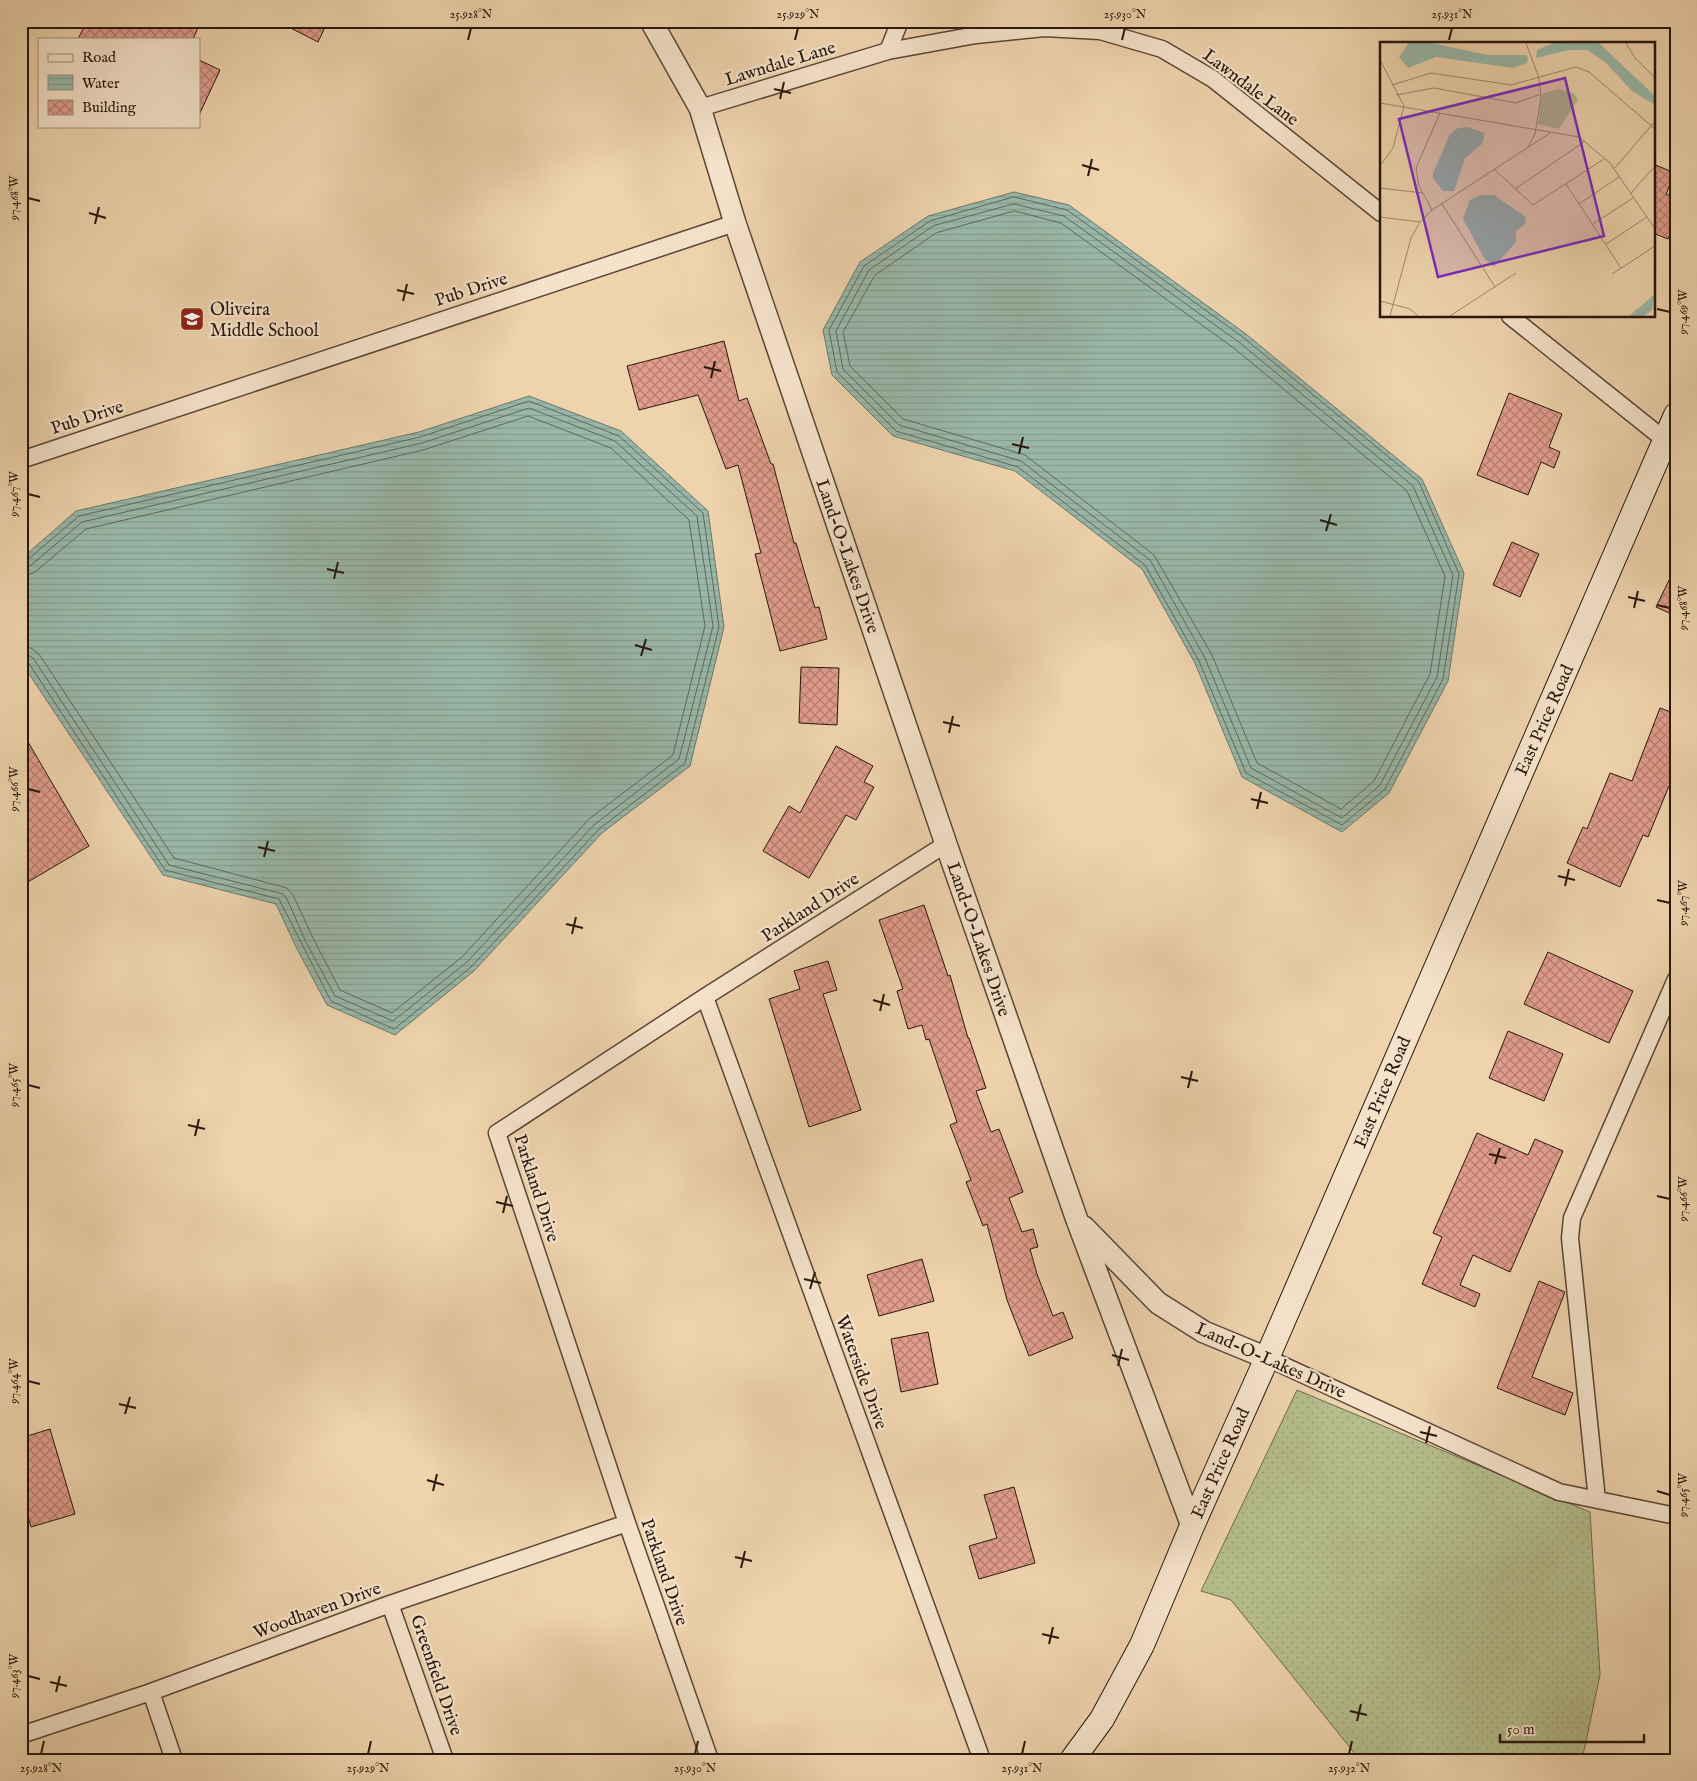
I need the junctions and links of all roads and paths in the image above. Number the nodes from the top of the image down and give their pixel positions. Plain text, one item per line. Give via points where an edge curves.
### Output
1 (652, 21) edge
2 (900, 21) edge
3 (888, 51) junction
4 (700, 108) junction
5 (1380, 212) edge
6 (735, 223) junction
7 (1512, 318) edge
8 (1676, 415) edge
9 (1665, 440) junction
10 (21, 460) edge
11 (946, 844) junction
12 (1676, 979) edge
13 (705, 998) junction
14 (1077, 1220) junction
15 (1267, 1358) junction
16 (1597, 1500) junction
17 (1676, 1516) edge
18 (627, 1524) junction
19 (1192, 1526) junction
20 (390, 1604) junction
21 (151, 1692) junction
22 (21, 1735) edge
23 (174, 1760) edge
24 (445, 1760) edge
25 (710, 1760) edge
26 (982, 1760) edge
27 (1072, 1760) edge

1 - 4 street, Land-O-Lakes Drive
2 - 3 street
3 - 4 street, Lawndale Lane
3 - 5 street, Lawndale Lane via 976,35 1044,28 1100,31 1162,49 1214,79
4 - 6 street, Land-O-Lakes Drive
6 - 10 street, Pub Drive
6 - 11 street, Land-O-Lakes Drive
7 - 9 street
8 - 9 main road, East Price Road
9 - 15 main road, East Price Road
11 - 13 street, Parkland Drive
11 - 14 street, Land-O-Lakes Drive
12 - 16 street via 1572,1218 1570,1238
13 - 18 street, Parkland Drive via 498,1133
13 - 26 street, Waterside Drive
14 - 15 street, Land-O-Lakes Drive via 1158,1303 1204,1332
14 - 19 street
15 - 16 street, Land-O-Lakes Drive via 1559,1492
15 - 19 main road, East Price Road
16 - 17 street, Land-O-Lakes Drive
18 - 20 street, Woodhaven Drive
18 - 25 street, Parkland Drive
19 - 27 main road, East Price Road via 1142,1645 1102,1719
20 - 21 street, Woodhaven Drive
20 - 24 street, Greenfield Drive
21 - 22 street, Woodhaven Drive
21 - 23 street

